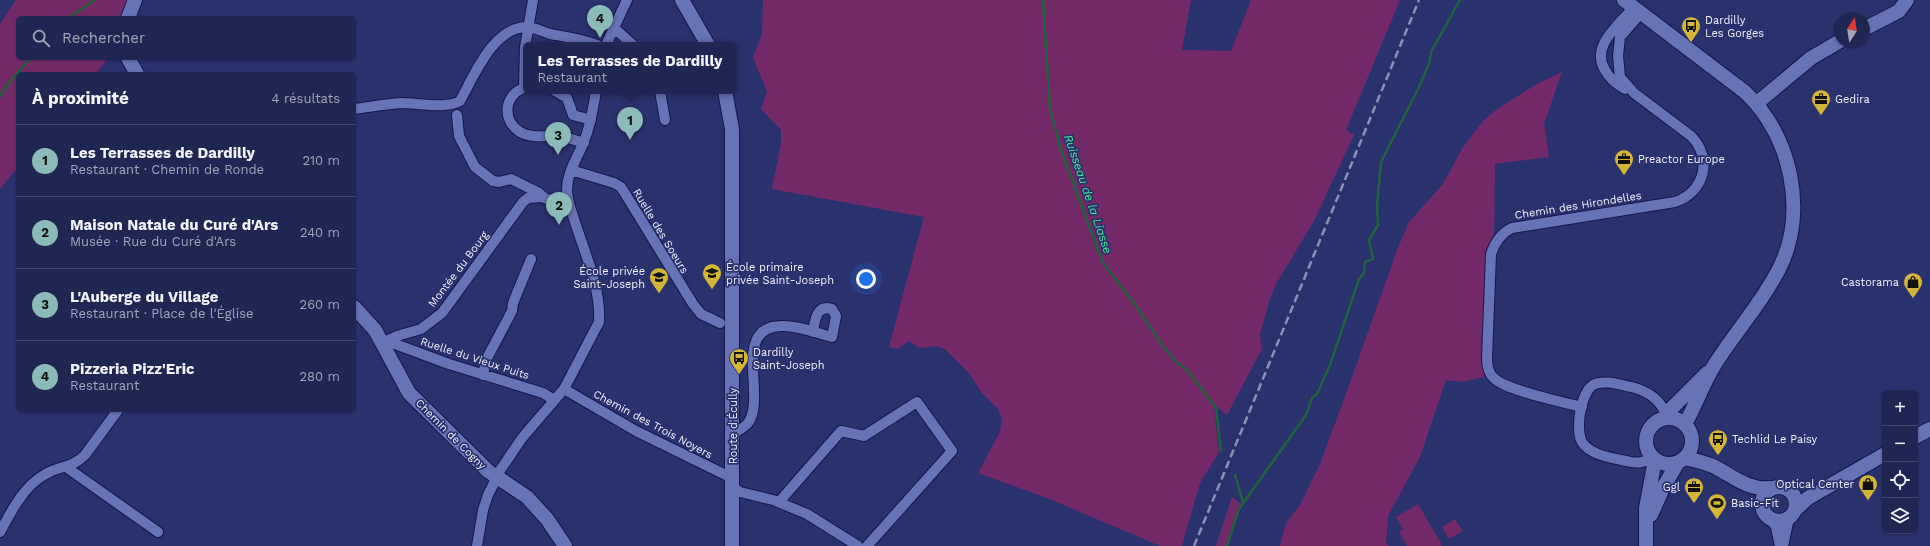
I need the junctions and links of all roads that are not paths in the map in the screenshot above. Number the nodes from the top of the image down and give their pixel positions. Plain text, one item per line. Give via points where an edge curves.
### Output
1 (135, 0) edge
2 (533, 0) edge
3 (627, 0) edge
4 (682, 0) edge
5 (1907, 0) edge
6 (1633, 7) edge
7 (129, 16) edge
8 (528, 26) junction
9 (1870, 26) edge
10 (614, 28) junction
11 (527, 42) edge
12 (590, 42) edge
13 (607, 42) edge
14 (630, 42) edge
15 (706, 42) edge
16 (1834, 44) edge
17 (129, 60) edge
18 (136, 72) edge
19 (523, 88) edge
20 (1634, 93) junction
21 (560, 94) edge
22 (595, 94) edge
23 (661, 94) edge
24 (726, 94) edge
25 (730, 94) edge
26 (1757, 103) junction
27 (356, 109) edge
28 (457, 115) dead end
29 (591, 120) junction
30 (665, 120) dead end
31 (732, 129) junction
32 (584, 143) junction
33 (570, 170) junction
34 (542, 197) junction
35 (568, 198) junction
36 (531, 259) dead end
37 (356, 309) edge
38 (720, 322) dead end
39 (813, 332) dead end
40 (384, 342) junction
41 (1714, 366) junction
42 (483, 375) junction
43 (564, 389) junction
44 (554, 400) junction
45 (1657, 400) junction
46 (1681, 400) junction
47 (1582, 407) junction
48 (117, 412) edge
49 (1667, 418) junction
50 (1685, 424) junction
51 (1930, 429) edge
52 (732, 434) junction
53 (1918, 435) edge
54 (1692, 445) junction
55 (1882, 456) edge
56 (1649, 460) junction
57 (1682, 460) junction
58 (1711, 465) junction
59 (66, 467) junction
60 (498, 478) junction
61 (1734, 479) junction
62 (733, 482) junction
63 (1825, 487) junction
64 (1771, 488) junction
65 (1792, 492) junction
66 (779, 502) junction
67 (1762, 507) junction
68 (1793, 513) junction
69 (1772, 520) junction
70 (1647, 527) junction
71 (0, 532) edge
72 (158, 532) dead end
73 (477, 546) edge
74 (566, 546) edge
75 (732, 546) edge
76 (858, 546) edge
77 (867, 546) edge
78 (1646, 546) edge
79 (1780, 546) edge
80 (1783, 546) edge

1 - 7 main road
2 - 8 street
3 - 10 street
4 - 15 main road
5 - 9 main road via 1899,12
6 - 20 street, Chemin des Hirondelles via 1618,44 1618,68 1620,77
6 - 20 street, Chemin des Hirondelles via 1605,40 1600,57 1608,75 1623,88
6 - 26 main road
8 - 11 street
8 - 12 street via 541,32
8 - 27 street via 501,37 490,47 456,103 402,103
10 - 13 street
10 - 14 street
16 - 26 main road via 1811,58
17 - 18 main road
19 - 32 street via 510,97 508,104 509,117 515,129 522,133 548,138 560,136
20 - 47 street, Chemin des Hirondelles via 1698,144 1703,156 1704,169 1700,183 1694,191 1688,197 1675,202 1512,228 1501,236 1491,254 1487,358 1492,376 1503,385
21 - 29 street via 567,98 573,115
22 - 29 street
23 - 30 street
24 - 31 main road, Route d'Écully
25 - 31 main road via 733,112
26 - 41 main road via 1783,150 1789,170 1793,201 1791,231 1780,268
28 - 34 street via 460,136 475,168 494,181 511,179
29 - 32 street
31 - 52 main road, Route d'Écully
32 - 33 street
33 - 35 street
33 - 38 street, Ruelle des Soeurs via 618,185 683,290 701,314
34 - 35 street via 554,200
34 - 40 street, Montée du Bourg via 528,198 523,202 442,314 421,329
35 - 43 street via 596,290 599,310 596,331
36 - 42 street via 512,310 486,360
37 - 40 main road, Chemin de Cogny
39 - 52 street via 782,326 764,330 760,334 755,342 753,356 752,416 747,424
40 - 42 street, Ruelle du Vieux Puits
40 - 60 main road, Chemin de Cogny via 409,393 469,454
41 - 46 main road
41 - 50 main road
42 - 44 street, Ruelle du Vieux Puits via 542,393
43 - 44 street
43 - 62 street, Chemin des Trois Noyers via 636,431
44 - 60 street via 522,438
45 - 46 street via 1668,404
45 - 47 street via 1648,392 1604,382 1593,385 1585,394
45 - 49 street
46 - 49 main road
47 - 56 street via 1579,436 1592,452 1603,456
48 - 59 street via 85,455
49 - 50 main road via 1675,418
49 - 56 main road via 1653,424 1645,437
50 - 54 main road
51 - 53 main road
52 - 62 main road, Route d'Écully
54 - 57 main road
54 - 58 main road
55 - 63 main road
56 - 57 main road via 1663,464
56 - 70 main road
57 - 58 main road
57 - 70 main road via 1663,488
58 - 61 main road
59 - 71 street via 45,474 33,484 16,504
59 - 72 street
60 - 73 street via 483,510
60 - 74 main road, Chemin de Cogny via 526,497 547,519
61 - 64 main road via 1754,487
61 - 67 main road
62 - 66 street, Chemin des Trois Noyers via 740,492
62 - 75 main road, Route d'Écully
63 - 65 main road
63 - 68 main road via 1803,501
64 - 65 main road via 1782,486
64 - 67 main road via 1763,496
65 - 68 main road via 1796,497
66 - 76 street, Chemin des Trois Noyers via 807,514
66 - 77 street via 841,431 864,436 917,402 952,451
67 - 69 main road
68 - 69 main road via 1784,521
68 - 80 street
69 - 79 street
70 - 78 main road

